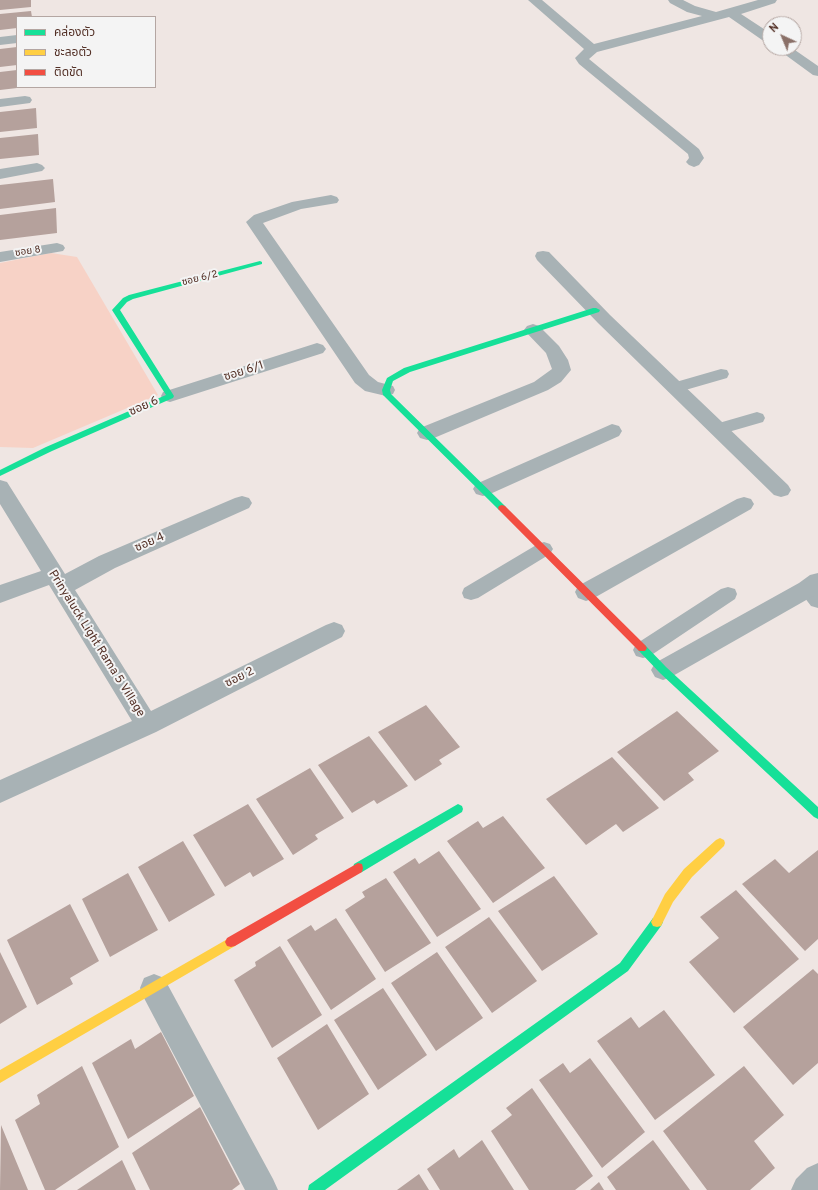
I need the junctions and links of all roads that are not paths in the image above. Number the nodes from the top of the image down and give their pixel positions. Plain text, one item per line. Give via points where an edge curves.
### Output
1 (534, 0) edge
2 (674, 0) edge
3 (771, 0) edge
4 (731, 13) junction
5 (716, 16) junction
6 (762, 34) edge
7 (16, 39) edge
8 (0, 41) edge
9 (592, 49) junction
10 (794, 56) edge
11 (818, 72) edge
12 (25, 100) dead end
13 (0, 103) edge
14 (694, 162) dead end
15 (37, 168) dead end
16 (0, 174) edge
17 (331, 200) dead end
18 (57, 248) dead end
19 (543, 256) dead end
20 (0, 257) edge
21 (260, 263) dead end
22 (139, 294) joint
23 (596, 310) junction
24 (533, 330) junction
25 (317, 349) dead end
26 (721, 374) dead end
27 (675, 388) junction
28 (386, 390) junction
29 (170, 396) junction
30 (757, 418) dead end
31 (718, 429) junction
32 (612, 431) dead end
33 (427, 433) junction
34 (1, 485) edge
35 (483, 489) junction
36 (781, 490) dead end
37 (242, 503) dead end
38 (744, 504) dead end
39 (544, 550) junction
40 (57, 581) junction
41 (814, 590) edge
42 (586, 592) junction
43 (471, 593) dead end
44 (0, 594) edge
45 (728, 594) dead end
46 (334, 631) dead end
47 (643, 650) junction
48 (662, 670) junction
49 (147, 725) junction
50 (0, 792) edge
51 (458, 809) dead end
52 (818, 814) edge
53 (720, 843) dead end
54 (154, 988) junction
55 (0, 1077) edge
56 (818, 1180) edge
57 (262, 1190) edge
58 (314, 1190) edge
59 (808, 1190) edge

1 - 9 street
2 - 5 street via 691,9
3 - 4 street
4 - 5 street
4 - 6 street
5 - 9 street
7 - 8 street
9 - 14 street via 584,55 584,61 694,152 697,158
10 - 11 street
12 - 13 street
15 - 16 street
17 - 28 street via 298,205 254,222 362,379 372,387
18 - 20 street, ซอย 8
19 - 23 street
21 - 22 street, ซอย 6/2
22 - 29 street, ซอย 6 via 125,300 116,310
23 - 24 street
23 - 27 street
24 - 28 street via 407,370 390,380
24 - 33 street via 553,350 559,360 562,370 554,378 541,386
25 - 29 street, ซอย 6/1
26 - 27 lane
27 - 31 street
28 - 33 street
29 - 34 street, ซอย 6 via 49,449
30 - 31 lane
31 - 36 street
32 - 35 street
33 - 35 street
34 - 40 street, Prinyaluck Light Rama 5 Village
35 - 39 street
37 - 40 street, ซอย 4
38 - 42 street
39 - 42 street
39 - 43 lane
40 - 44 street, ซอย 4
40 - 49 street, Prinyaluck Light Rama 5 Village
41 - 48 street
42 - 47 street
45 - 47 lane
46 - 49 street, ซอย 2
47 - 48 street
48 - 52 street
49 - 50 street, Prinyaluck Light Rama 5 Village
51 - 54 street
53 - 58 street via 688,873 624,967
54 - 55 street
54 - 57 street
56 - 59 street

